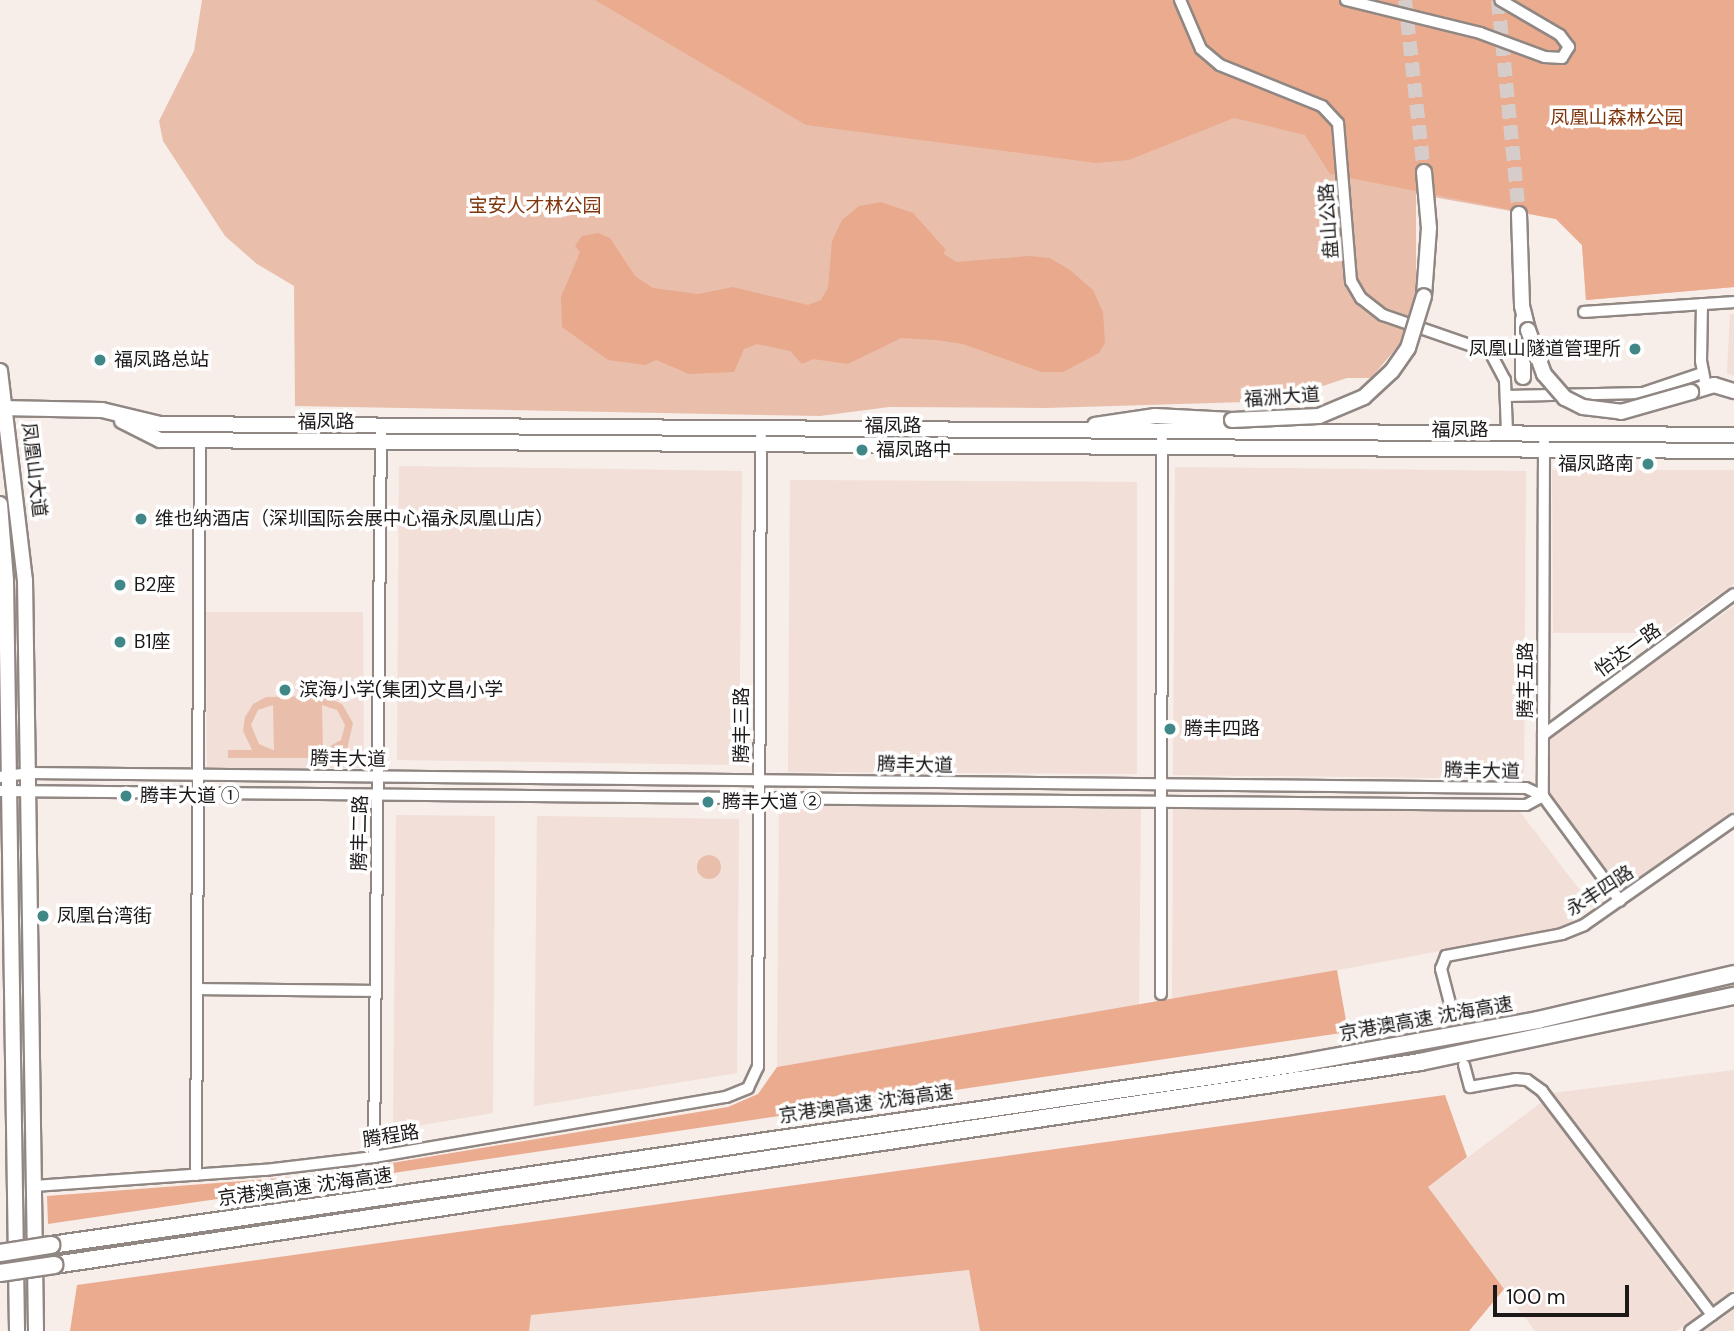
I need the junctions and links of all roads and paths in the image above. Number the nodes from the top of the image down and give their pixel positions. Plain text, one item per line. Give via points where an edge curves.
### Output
1 (1180, 0) edge
2 (1346, 0) edge
3 (1500, 0) edge
4 (1424, 172) tunnel mouth
5 (1519, 214) tunnel mouth
6 (1734, 302) edge
7 (1702, 304) junction
8 (1522, 306) junction
9 (1584, 312) dead end
10 (0, 371) edge
11 (1523, 377) dead end
12 (1704, 380) junction
13 (1734, 391) edge
14 (1506, 396) junction
15 (3, 409) edge
16 (102, 410) junction
17 (381, 425) junction
18 (762, 428) junction
19 (918, 429) junction
20 (1080, 430) junction
21 (1162, 431) junction
22 (1507, 433) junction
23 (1544, 434) junction
24 (1734, 435) edge
25 (200, 440) junction
26 (381, 442) junction
27 (761, 444) junction
28 (918, 445) junction
29 (1162, 447) junction
30 (1544, 450) junction
31 (1731, 452) edge
32 (0, 504) edge
33 (1734, 594) edge
34 (1543, 735) junction
35 (28, 773) junction
36 (198, 775) junction
37 (377, 776) junction
38 (760, 780) junction
39 (4, 783) edge
40 (1161, 785) junction
41 (28, 789) junction
42 (198, 791) junction
43 (377, 793) junction
44 (1543, 796) junction
45 (760, 797) junction
46 (1161, 801) junction
47 (1734, 820) edge
48 (1620, 901) junction
49 (1734, 974) edge
50 (197, 989) junction
51 (376, 991) junction
52 (1161, 994) dead end
53 (1734, 996) edge
54 (1453, 1015) tunnel mouth
55 (6, 1052) edge
56 (1464, 1065) tunnel mouth
57 (748, 1088) joint
58 (374, 1157) junction
59 (196, 1175) junction
60 (34, 1186) junction
61 (0, 1253) edge
62 (0, 1273) edge
63 (1734, 1299) edge
64 (1712, 1315) junction
65 (17, 1331) edge
66 (36, 1331) edge
67 (1690, 1331) edge

1 - 14 street, 盘山公路 via 1201,50 1220,65 1322,106 1338,123 1351,281 1362,298 1397,321 1485,348 1502,368
2 - 3 street via 1562,58 1569,47 1560,35
4 - 20 main road, 福洲大道, bridge via 1429,228 1424,296 1408,348 1364,397 1320,416 1129,418
5 - 8 main road
6 - 7 street
7 - 9 street
7 - 12 street
8 - 11 main road
8 - 12 main road, bridge via 1544,374 1565,398 1583,407 1621,412 1690,392
10 - 15 main road, 凤凰山大道
12 - 13 main road
12 - 14 street via 1630,394 1576,391 1549,398
14 - 22 street, 盘山公路
15 - 16 main road, 福凤路
15 - 35 main road, 凤凰山大道 via 24,568
16 - 17 main road, 福凤路 via 160,424
16 - 25 main road, 福凤路 via 160,440
17 - 18 main road, 福凤路
17 - 26 street, 腾丰二路
18 - 19 main road, 福凤路
18 - 27 street, 腾丰三路
19 - 20 main road, 福凤路
19 - 28 main road
20 - 21 main road, 福凤路
21 - 22 main road, 福凤路
21 - 29 street
22 - 23 main road, 福凤路
23 - 24 main road, 福凤路
23 - 30 street, 腾丰五路
25 - 26 main road, 福凤路
25 - 36 street
26 - 27 main road, 福凤路
26 - 37 street, 腾丰二路
27 - 28 main road, 福凤路
27 - 38 street, 腾丰三路
28 - 29 main road, 福凤路
29 - 30 main road, 福凤路
29 - 40 street
30 - 31 main road, 福凤路
30 - 34 street, 腾丰五路
32 - 39 main road, 凤凰山大道
33 - 34 street, 怡达一路
34 - 44 street, 腾丰五路
35 - 36 street, 腾丰大道
35 - 39 street, 腾丰大道
35 - 41 main road, 凤凰山大道
36 - 37 street, 腾丰大道
36 - 42 street
37 - 38 street, 腾丰大道
37 - 43 street, 腾丰二路
38 - 40 street, 腾丰大道
38 - 45 street, 腾丰三路
39 - 41 street, 腾丰大道
39 - 55 main road, 凤凰山大道
40 - 44 street, 腾丰大道 via 1526,788
40 - 46 street
41 - 42 street, 腾丰大道
41 - 60 main road, 凤凰山大道
42 - 43 street, 腾丰大道
42 - 50 street
43 - 45 street, 腾丰大道
43 - 51 street, 腾丰二路
44 - 46 street, 腾丰大道 via 1526,805
44 - 48 street
45 - 46 street, 腾丰大道
45 - 57 street, 腾丰三路 via 758,1067
46 - 52 street
47 - 48 street, 永丰四路
48 - 54 street, 永丰四路 via 1562,934 1446,956 1441,969
49 - 61 highway, 京港澳高速 沈海高速, bridge via 1538,1020 1290,1065
50 - 51 street
50 - 59 street
51 - 58 street, 腾丰二路
53 - 62 highway, 京港澳高速 沈海高速, bridge via 1420,1062
55 - 65 main road, 凤凰山大道
56 - 64 street via 1470,1087 1516,1079 1527,1080 1542,1091
57 - 58 street, 腾程路 via 726,1097
58 - 59 street, 腾程路
59 - 60 street, 腾程路
60 - 66 main road, 凤凰山大道
63 - 64 street
64 - 67 street

